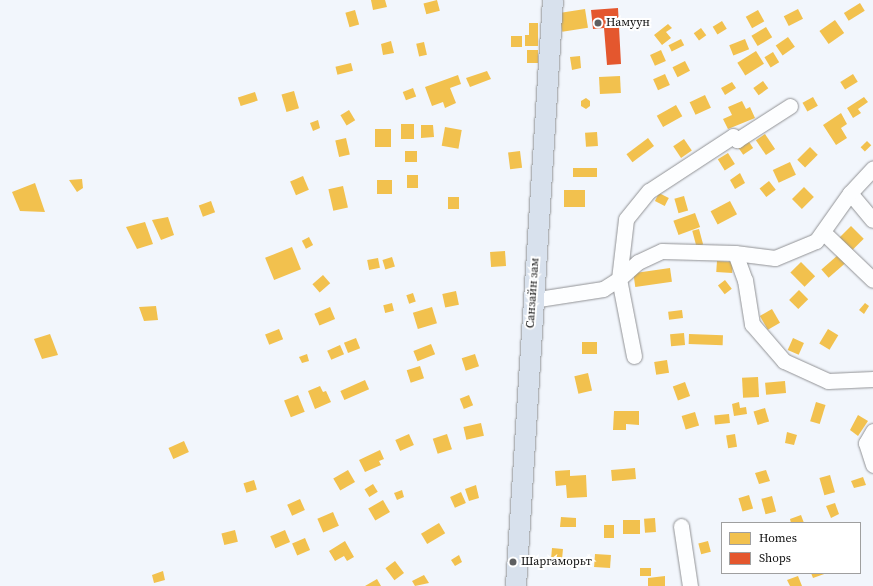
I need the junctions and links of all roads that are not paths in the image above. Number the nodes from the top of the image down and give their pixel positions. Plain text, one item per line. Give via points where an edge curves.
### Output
1 (553, 0) edge
2 (790, 106) dead end
3 (873, 168) edge
4 (850, 193) junction
5 (873, 220) edge
6 (823, 232) junction
7 (735, 253) junction
8 (619, 279) junction
9 (873, 280) edge
10 (532, 300) junction
11 (634, 356) dead end
12 (873, 379) edge
13 (873, 431) edge
14 (873, 465) edge
15 (681, 526) dead end
16 (516, 586) edge
17 (690, 586) edge

1 - 10 main road, Санзайн зам
2 - 8 street via 737,140 733,136 649,191 626,219
3 - 4 street
4 - 5 street
4 - 6 street
6 - 7 street via 816,241 775,258
6 - 9 street
7 - 8 street via 662,251 638,262
7 - 12 street via 744,280 752,324 784,361 828,381
8 - 10 street via 603,289
8 - 11 street
10 - 16 main road, Санзайн зам
13 - 14 street via 866,443
15 - 17 street

